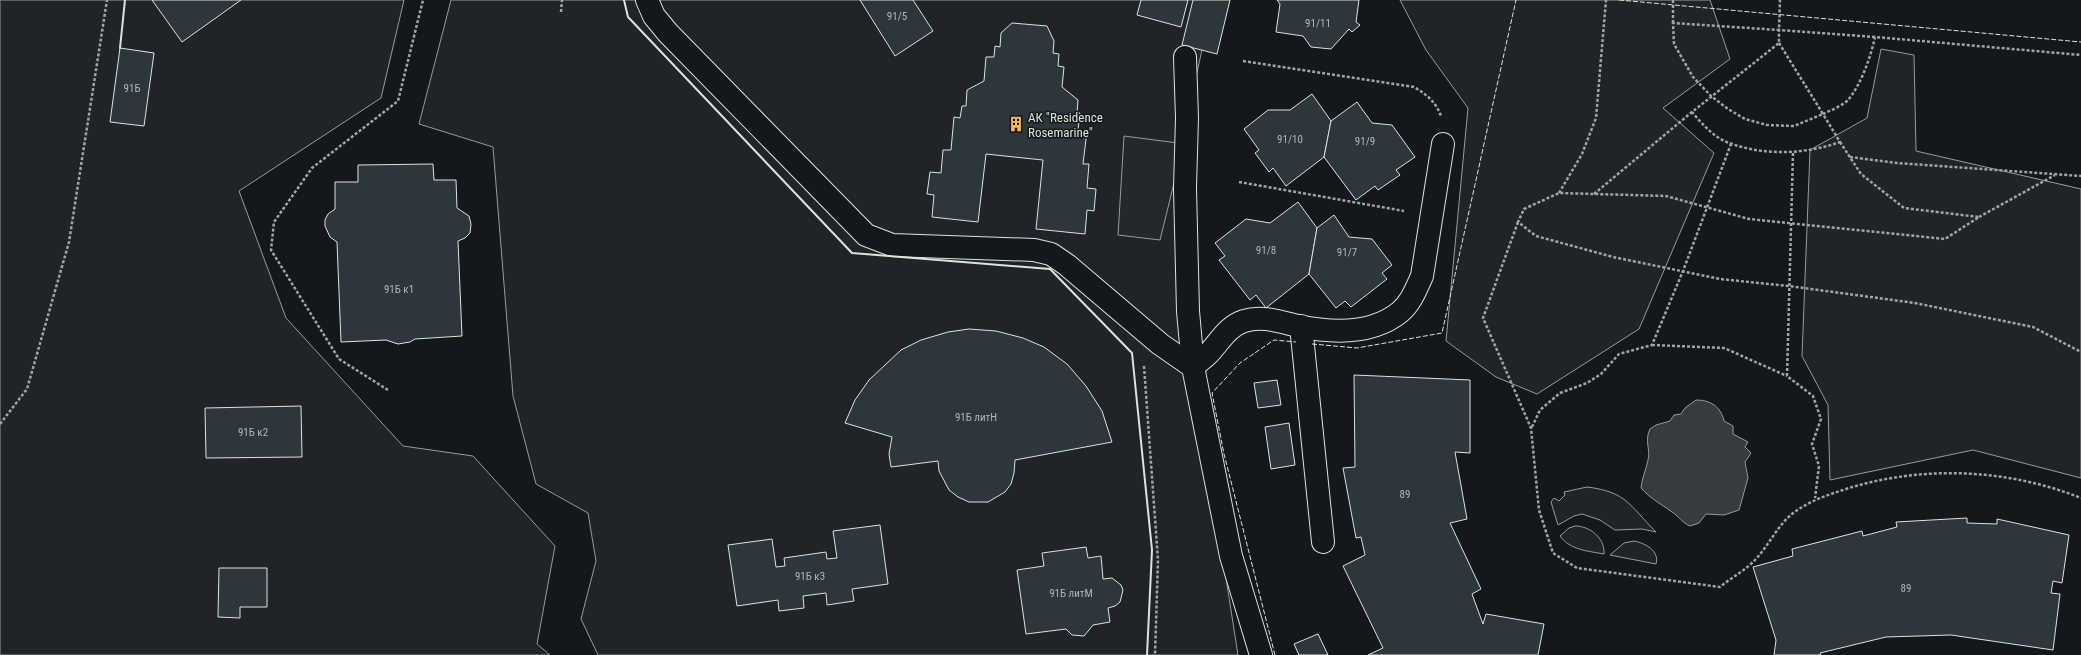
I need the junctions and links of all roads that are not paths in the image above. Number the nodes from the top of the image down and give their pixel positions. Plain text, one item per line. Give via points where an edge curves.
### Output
1 (647, 0) edge
2 (1185, 57) dead end
3 (1443, 144) road end
4 (1301, 326) junction
5 (1193, 367) junction
6 (1323, 542) dead end
7 (1261, 655) edge

1 - 5 lane via 654,16 668,33 866,235 892,245 1034,250 1051,254
2 - 5 lane via 1187,118 1184,188 1188,311
3 - 4 lane via 1422,276 1414,295 1400,311 1378,325 1343,331
4 - 5 lane via 1265,318 1244,321 1228,330
4 - 6 lane
5 - 7 lane via 1231,556

